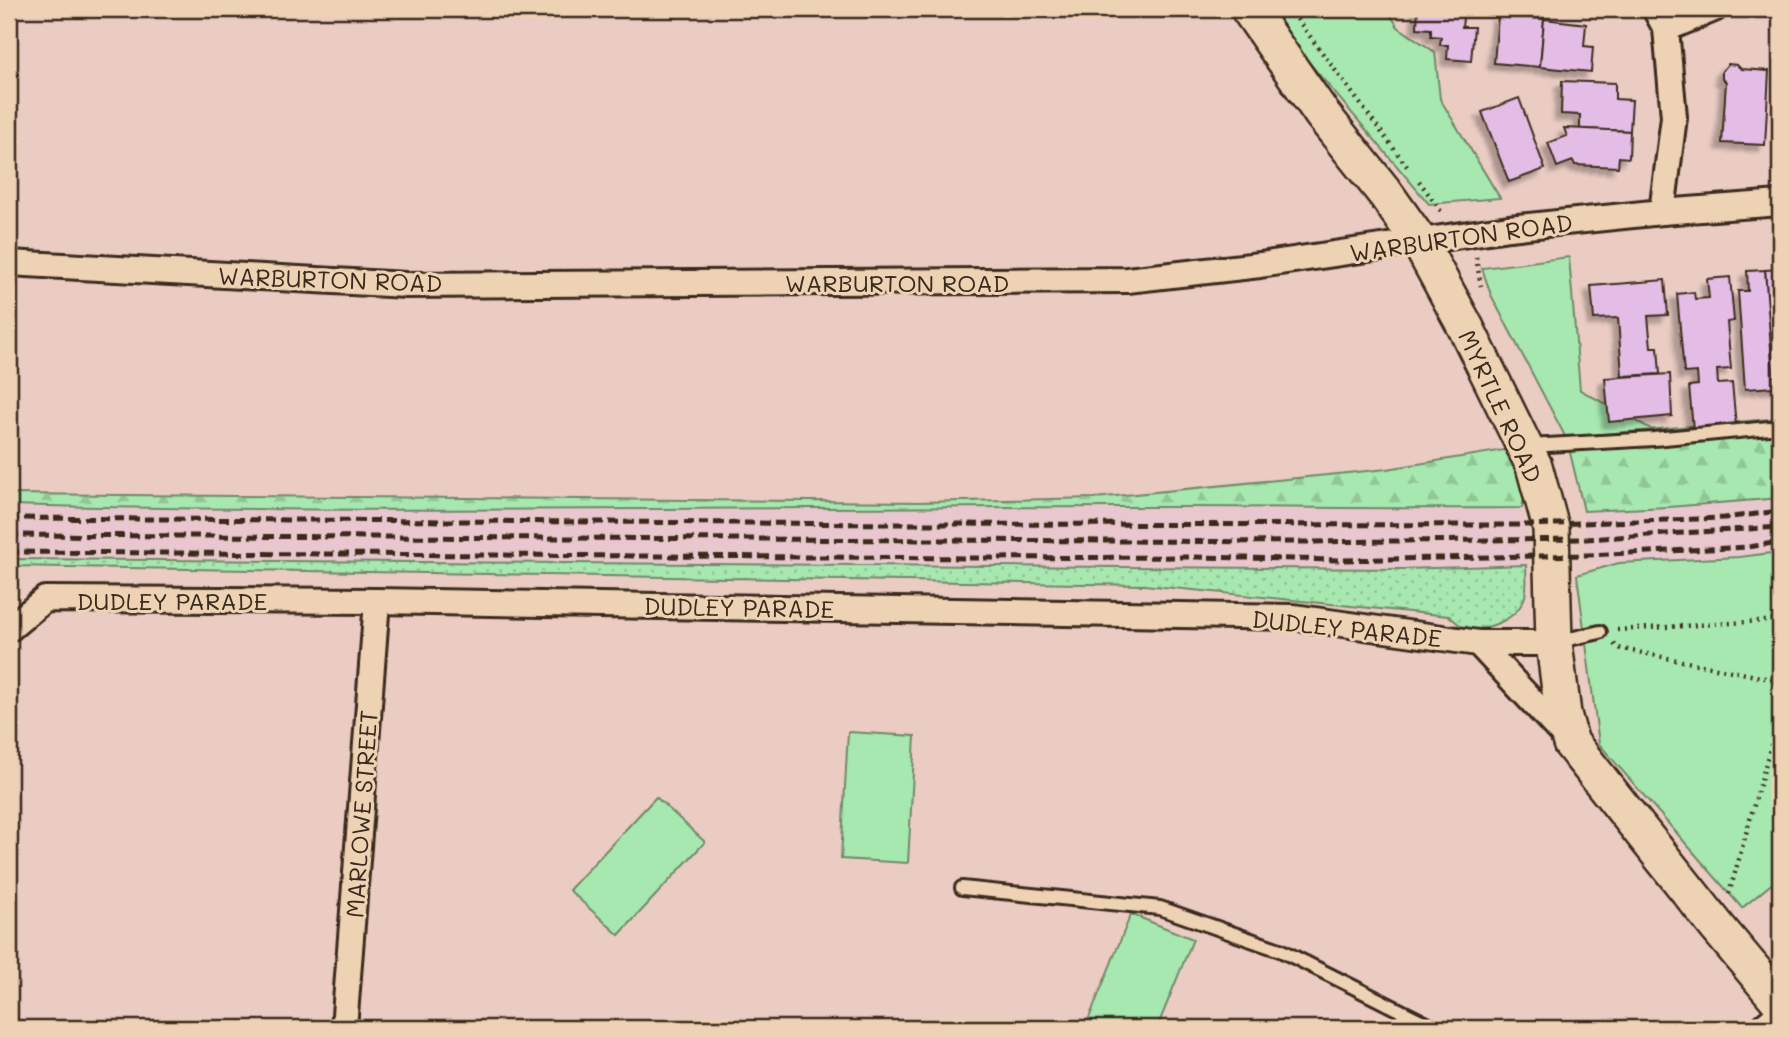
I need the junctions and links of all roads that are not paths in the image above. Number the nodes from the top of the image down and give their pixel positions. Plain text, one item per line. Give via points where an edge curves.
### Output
1 (1249, 9) edge
2 (1714, 9) edge
3 (1661, 19) edge
4 (1780, 203) edge
5 (1662, 212) junction
6 (1419, 241) junction
7 (9, 263) edge
8 (1780, 427) edge
9 (1526, 447) junction
10 (377, 601) junction
11 (9, 629) edge
12 (1600, 632) road end
13 (1478, 643) junction
14 (1554, 643) junction
15 (1571, 743) junction
16 (962, 888) dead end
17 (1780, 1004) edge
18 (344, 1028) edge
19 (1435, 1028) edge
20 (1753, 1028) edge

1 - 6 street, MYRTLE ROAD
2 - 3 street
3 - 5 street via 1674,117
4 - 5 street, WARBURTON ROAD
5 - 6 street, WARBURTON ROAD
6 - 7 street, WARBURTON ROAD via 1127,280 406,285
6 - 9 street, MYRTLE ROAD
8 - 9 lane
9 - 14 street, MYRTLE ROAD via 1551,528
10 - 11 street, DUDLEY PARADE via 45,599
10 - 13 street, DUDLEY PARADE via 1293,617
10 - 18 street, MARLOWE STREET
12 - 14 lane
13 - 14 street, DUDLEY PARADE
13 - 15 street, DUDLEY PARADE
14 - 15 street, MYRTLE ROAD
15 - 17 street, MYRTLE ROAD
16 - 19 lane via 1160,908 1280,950
17 - 20 lane

